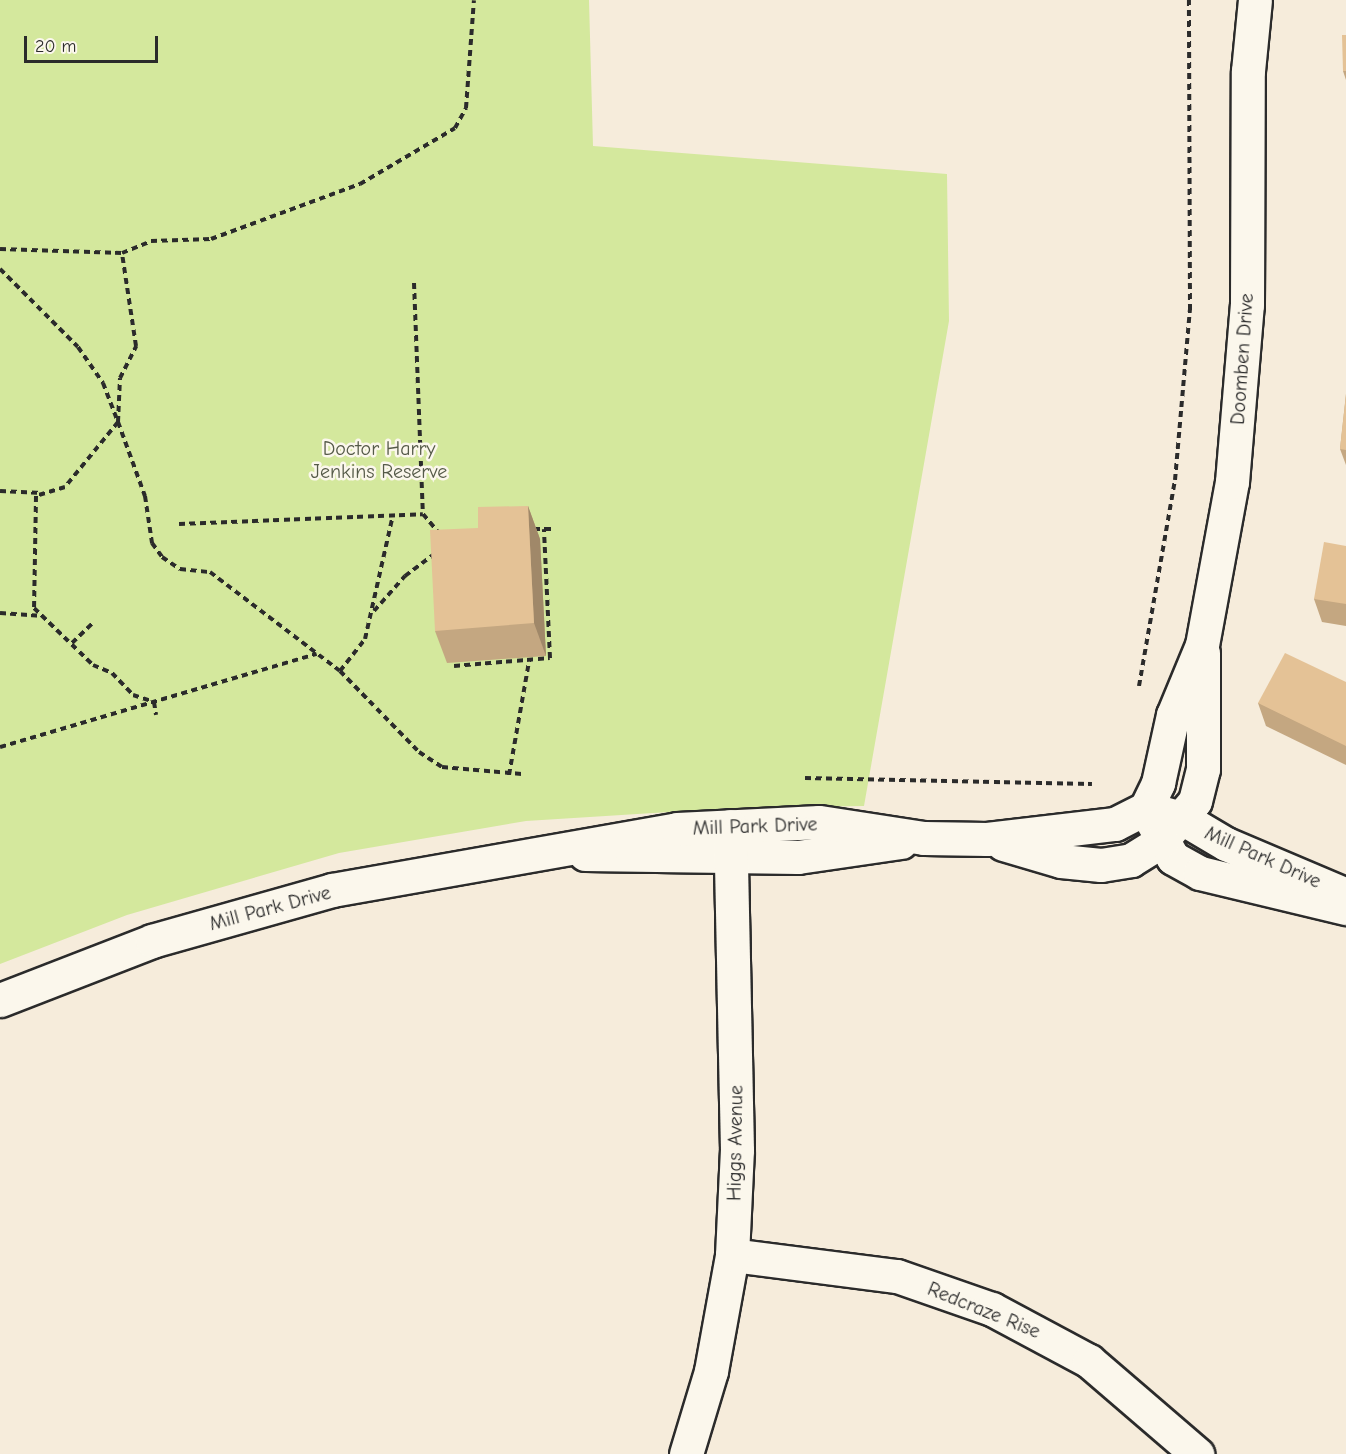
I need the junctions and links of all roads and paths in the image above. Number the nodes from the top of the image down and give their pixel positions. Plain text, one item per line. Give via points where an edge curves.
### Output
1 (474, 0) edge
2 (1189, 0) edge
3 (1239, 0) edge
4 (1255, 0) edge
5 (1248, 71) junction
6 (0, 249) edge
7 (122, 253) junction
8 (0, 269) edge
9 (414, 283) dead end
10 (118, 422) junction
11 (0, 491) edge
12 (46, 494) junction
13 (423, 513) junction
14 (393, 516) junction
15 (528, 518) edge
16 (179, 524) dead end
17 (544, 529) junction
18 (554, 529) dead end
19 (442, 544) edge
20 (443, 552) edge
21 (374, 610) junction
22 (0, 613) edge
23 (43, 616) junction
24 (93, 623) dead end
25 (72, 643) junction
26 (1202, 645) junction
27 (317, 654) junction
28 (529, 661) junction
29 (454, 666) dead end
30 (340, 671) junction
31 (1138, 697) dead end
32 (154, 702) junction
33 (156, 715) dead end
34 (0, 747) edge
35 (522, 774) dead end
36 (508, 775) junction
37 (805, 778) dead end
38 (1101, 784) dead end
39 (1146, 808) junction
40 (730, 826) junction
41 (1172, 830) junction
42 (924, 838) junction
43 (987, 839) junction
44 (550, 852) junction
45 (732, 859) junction
46 (1346, 896) edge
47 (1346, 908) edge
48 (0, 1000) edge
49 (732, 1255) junction
50 (686, 1454) edge
51 (1197, 1454) edge

1 - 7 path via 466,108 455,128 350,188 211,239 151,241
2 - 31 path via 1190,310 1174,480
3 - 5 street, Doomben Drive
4 - 5 street, Doomben Drive
5 - 26 street, Doomben Drive via 1242,381 1232,482
6 - 7 path
7 - 10 path via 136,346 120,378
8 - 10 path via 78,347 103,383
9 - 13 path
10 - 12 path via 65,487
10 - 27 path via 145,496 152,543 162,557 180,569 210,572
11 - 12 path
12 - 23 path via 36,496 34,608
13 - 14 path
13 - 19 path
14 - 16 path
14 - 21 path
15 - 17 path via 527,529
17 - 18 path
17 - 28 path via 552,654
20 - 21 path via 405,576
21 - 30 path via 365,639
22 - 23 path
23 - 25 path
24 - 25 path
25 - 32 path via 133,695
26 - 39 street, Doomben Drive via 1173,715 1158,783
26 - 41 street, Doomben Drive via 1203,769 1195,801
27 - 30 path
27 - 32 path
28 - 29 path
28 - 36 path
30 - 36 path via 411,744 442,767
32 - 33 path
32 - 34 path
35 - 36 path
37 - 38 path
39 - 41 street, Mill Park Drive
39 - 43 street, Mill Park Drive via 1115,824
40 - 42 street, Mill Park Drive via 819,822
40 - 44 street, Mill Park Drive via 622,835
40 - 45 street, Higgs Avenue
41 - 43 street, Mill Park Drive via 1131,860 1101,865 1061,861
41 - 46 street, Mill Park Drive via 1226,844
41 - 47 street, Mill Park Drive via 1173,858 1200,873
42 - 43 street, Mill Park Drive
42 - 45 street, Mill Park Drive via 798,857
44 - 45 street, Mill Park Drive
44 - 48 street, Mill Park Drive via 403,875 255,911 152,941
45 - 49 street, Higgs Avenue via 737,1150
49 - 50 street, Higgs Avenue via 711,1371
49 - 51 street, Redcraze Rise via 863,1269 992,1309 1089,1360

